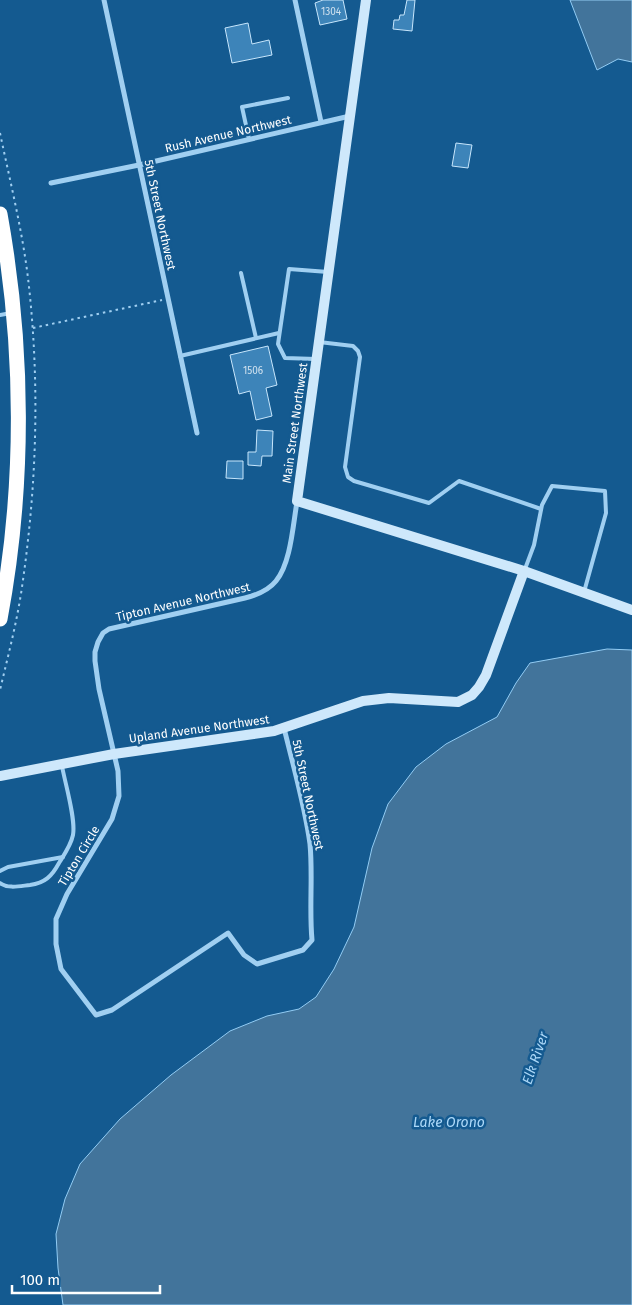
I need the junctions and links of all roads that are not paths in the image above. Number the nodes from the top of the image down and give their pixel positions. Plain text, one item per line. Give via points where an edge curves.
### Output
1 (104, 0) edge
2 (295, 0) edge
3 (366, 0) edge
4 (288, 98) dead end
5 (350, 116) junction
6 (321, 122) junction
7 (249, 139) junction
8 (139, 165) junction
9 (51, 183) dead end
10 (0, 214) edge
11 (328, 272) junction
12 (241, 273) dead end
13 (7, 314) edge
14 (279, 333) junction
15 (256, 338) junction
16 (318, 342) junction
17 (180, 356) junction
18 (316, 359) junction
19 (197, 433) dead end
20 (297, 501) junction
21 (541, 508) junction
22 (524, 571) junction
23 (584, 593) junction
24 (632, 610) edge
25 (0, 619) edge
26 (284, 728) junction
27 (114, 754) junction
28 (61, 764) junction
29 (0, 776) edge
30 (63, 857) junction
31 (0, 871) edge
32 (0, 882) edge
33 (61, 969) joint

1 - 8 street, 5th Street Northwest
2 - 6 street
3 - 5 street, Main Street Northwest
4 - 7 lane via 242,107
5 - 6 street, Rush Avenue Northwest
5 - 11 street, Main Street Northwest
6 - 7 street, Rush Avenue Northwest
7 - 8 street, Rush Avenue Northwest
8 - 9 street, Rush Avenue Northwest
8 - 17 street, 5th Street Northwest
10 - 13 highway via 7,255
11 - 14 lane via 289,269
11 - 16 street, Main Street Northwest
12 - 15 lane
13 - 25 highway via 17,355 19,410 9,561
14 - 15 lane
14 - 18 lane via 278,344 285,358
15 - 17 lane
16 - 18 street, Main Street Northwest
16 - 21 lane via 353,346 360,357 345,467 348,477 354,482 429,503 459,480
17 - 19 street, 5th Street Northwest
18 - 20 street, Main Street Northwest
20 - 22 street, Main Street Northwest
20 - 27 street, Tipton Avenue Northwest via 285,562 276,581 268,588 245,598 109,629 103,634 95,652 95,661
21 - 22 lane via 534,544
21 - 23 lane via 552,486 605,491 606,513
22 - 23 street, Main Street Northwest
22 - 26 street, Upland Avenue Northwest via 492,661 480,687 472,695 458,702 389,698 363,701
23 - 24 street, Main Street Northwest
26 - 27 street, Upland Avenue Northwest
26 - 33 street, 5th Street Northwest via 310,845 312,940 303,950 257,964 244,955 228,933 112,1010 96,1015
27 - 28 street, Upland Avenue Northwest
27 - 33 street, Tipton Circle via 119,784 117,808 56,919
28 - 29 street, Upland Avenue Northwest
28 - 30 lane via 73,824 73,836
30 - 31 lane
30 - 32 lane via 47,880 14,887

